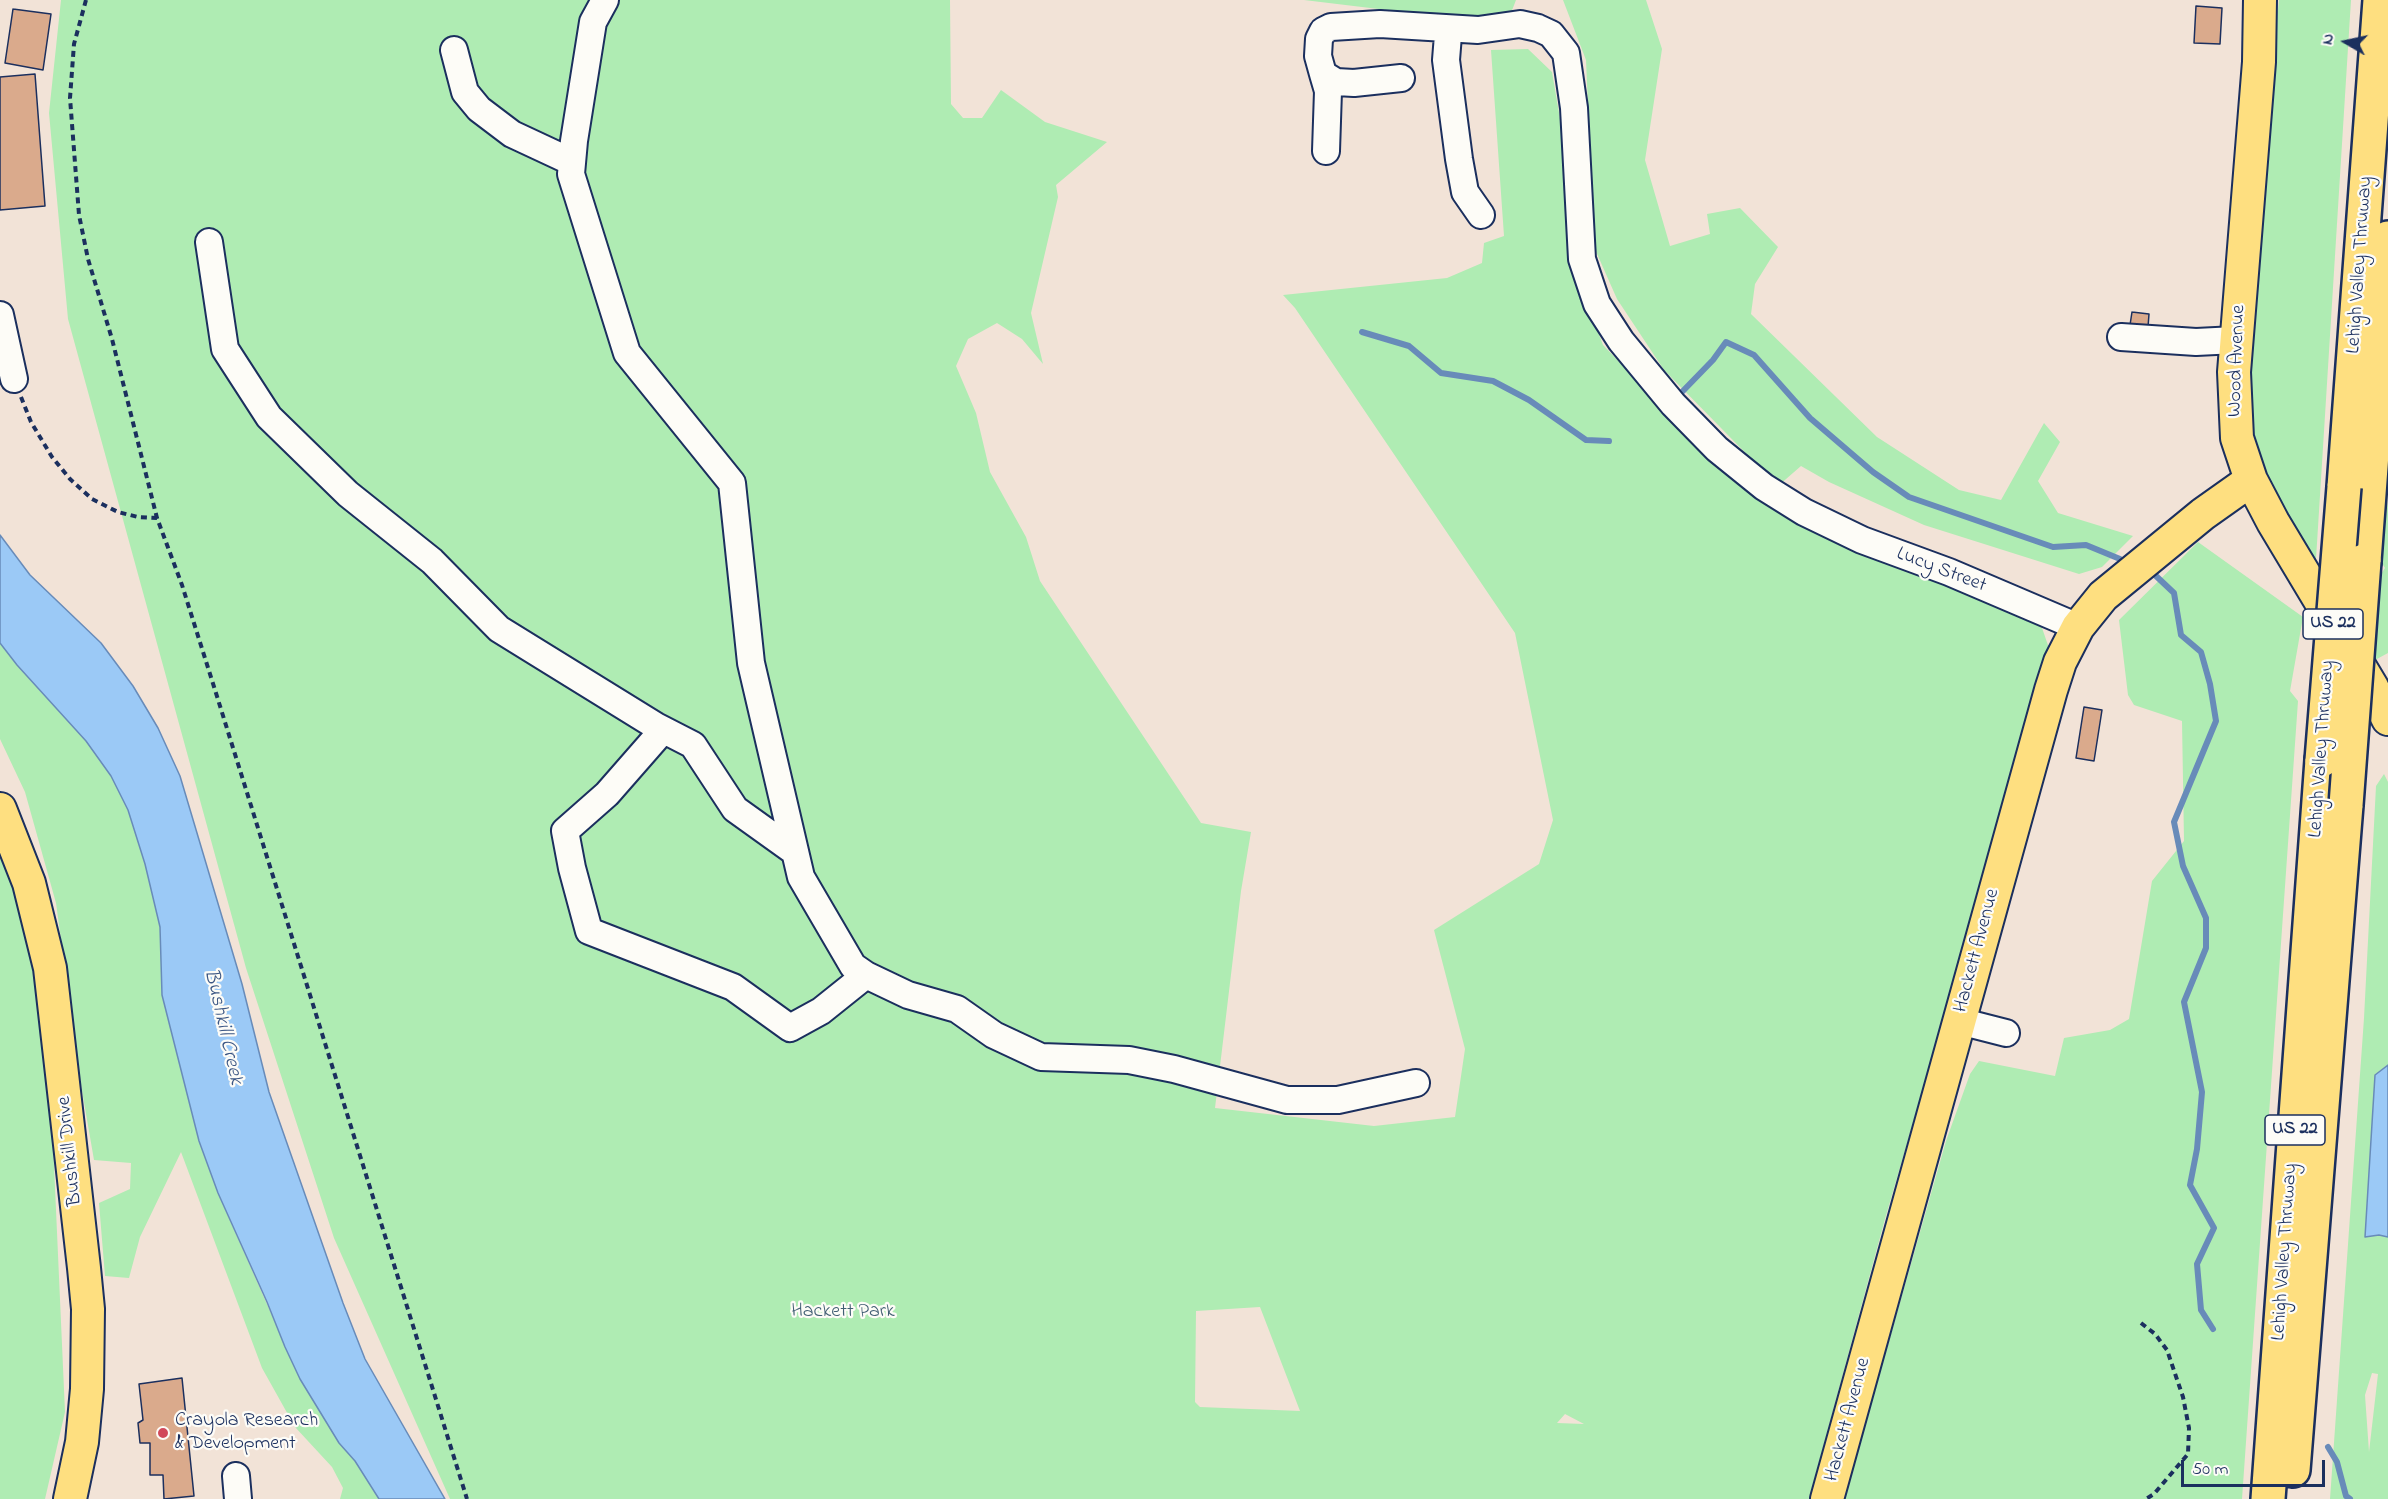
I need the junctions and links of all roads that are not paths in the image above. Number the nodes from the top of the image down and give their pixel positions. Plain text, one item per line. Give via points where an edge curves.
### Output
1 (605, 0) edge
2 (2259, 0) edge
3 (2380, 0) edge
4 (1455, 29) junction
5 (454, 50) dead end
6 (1323, 74) junction
7 (1401, 78) dead end
8 (1326, 151) dead end
9 (572, 162) junction
10 (1481, 215) dead end
11 (2388, 238) edge
12 (209, 242) dead end
13 (0, 315) edge
14 (2121, 337) dead end
15 (2236, 340) junction
16 (14, 379) road end
17 (2251, 480) junction
18 (2078, 627) junction
19 (2380, 683) edge
20 (2388, 720) edge
21 (663, 730) junction
22 (0, 809) edge
23 (795, 852) junction
24 (866, 975) junction
25 (1959, 1021) junction
26 (2006, 1033) dead end
27 (1416, 1083) dead end
28 (70, 1499) edge
29 (1827, 1499) edge
30 (2268, 1499) edge
31 (2291, 1499) edge

1 - 9 street via 593,22
2 - 15 main road, Wood Avenue via 2259,62
3 - 30 highway, Lehigh Valley Thruway / US 22, bridge
4 - 6 street, Lucy Street via 1380,24 1331,27 1319,39
4 - 10 street via 1448,35 1446,60 1459,159 1465,192
4 - 18 street, Lucy Street via 1520,24 1538,28 1558,40 1566,53 1574,108 1582,259 1597,304 1621,341 1673,404 1717,449 1764,487 1804,512 1862,540
5 - 9 street via 465,92 479,109 512,134
6 - 7 street via 1336,82 1354,83
6 - 8 street via 1328,91
9 - 23 street via 571,174 627,353 732,483 751,663
11 - 31 highway, Lehigh Valley Thruway / US 22, bridge
12 - 21 street via 225,349 269,417 348,494 432,561 499,630
13 - 16 street
14 - 15 street via 2196,342
15 - 17 main road, Wood Avenue via 2237,438
17 - 18 main road, Hackett Avenue via 2118,583
17 - 19 main road, Wood Avenue via 2273,522
18 - 25 main road, Hackett Avenue via 2050,690
19 - 20 main road, Wood Avenue
21 - 23 street via 693,745 735,809
21 - 24 street via 608,794 565,831 589,931 733,987 790,1028 821,1011
22 - 28 main road, Bushkill Drive via 32,892 50,968 83,1257 88,1309 87,1389 82,1442
23 - 24 street via 801,877 853,966
24 - 27 street via 908,995 957,1009 994,1035 1041,1057 1129,1060 1287,1100 1338,1100
25 - 26 street
25 - 29 main road, Hackett Avenue

